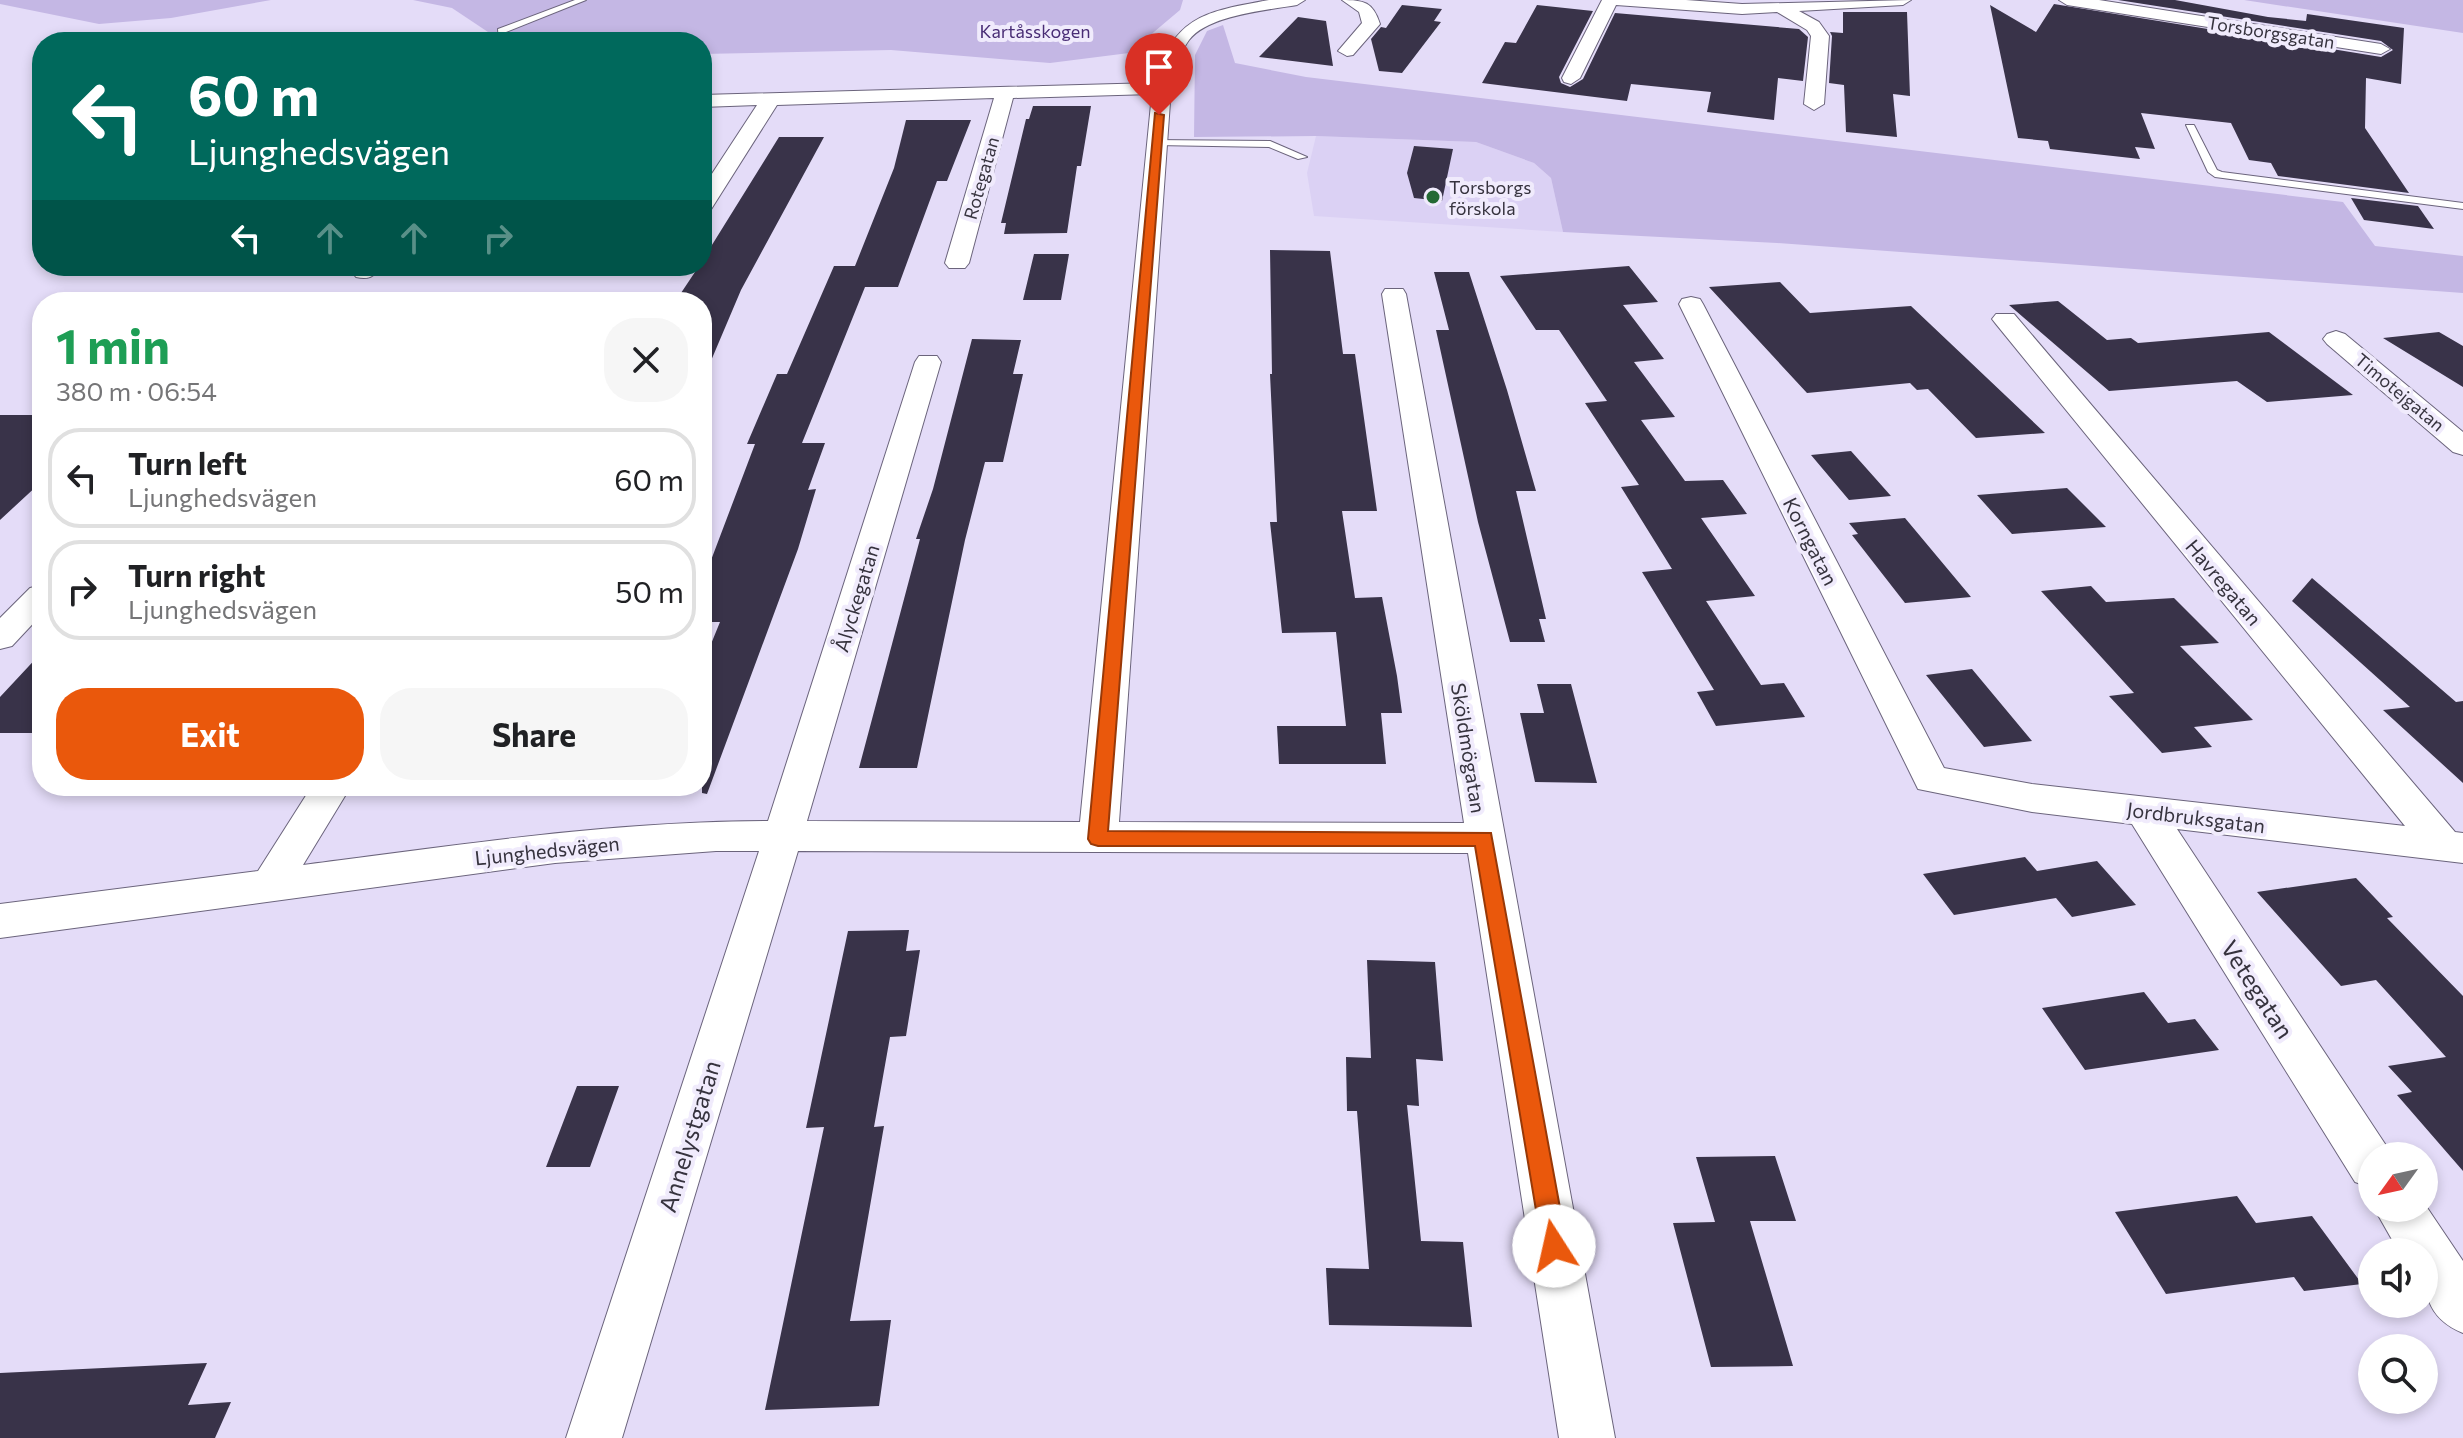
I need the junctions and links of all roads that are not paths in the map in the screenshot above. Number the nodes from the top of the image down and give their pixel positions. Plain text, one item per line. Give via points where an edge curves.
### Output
1 (582, 0) edge
2 (1297, 0) edge
3 (1350, 0) edge
4 (1610, 0) edge
5 (1617, 0) edge
6 (1903, 0) edge
7 (2067, 0) edge
8 (1832, 2) edge
9 (1780, 7) junction
10 (1216, 9) edge
11 (501, 32) edge
12 (2381, 49) dead end
13 (1347, 51) dead end
14 (1571, 78) dead end
15 (1162, 88) junction
16 (1005, 93) junction
17 (771, 99) junction
18 (712, 101) edge
19 (1814, 104) dead end
20 (2190, 127) dead end
21 (1156, 142) junction
22 (1302, 157) dead end
23 (712, 190) edge
24 (2463, 206) edge
25 (957, 263) dead end
26 (1394, 294) dead end
27 (1691, 304) dead end
28 (2005, 319) dead end
29 (2336, 339) dead end
30 (928, 362) dead end
31 (2463, 446) edge
32 (32, 605) edge
33 (0, 638) edge
34 (1931, 779) joint
35 (326, 796) edge
36 (2145, 812) junction
37 (784, 834) junction
38 (1484, 838) junction
39 (1098, 839) junction
40 (2453, 847) edge
41 (271, 884) junction
42 (0, 921) edge
43 (2358, 1144) edge
44 (2408, 1222) edge
45 (2463, 1307) edge
46 (594, 1438) edge
47 (1587, 1438) edge

1 - 11 lane
2 - 10 street
3 - 13 street via 1371,19
4 - 14 street
5 - 9 street
6 - 8 street
7 - 12 street, Torsborgsgatan
8 - 9 street
9 - 19 street via 1820,36
10 - 15 street via 1186,32
15 - 16 street
15 - 21 street
16 - 17 street
16 - 25 street, Rotegatan
17 - 18 street
17 - 23 street
20 - 24 lane via 2219,175
21 - 22 lane via 1270,144
21 - 39 street
26 - 38 street, Sköldmögatan
27 - 34 street, Korngatan
28 - 40 street, Havregatan
29 - 31 street, Timotejgatan
30 - 37 street, Ålyckegatan
32 - 33 street
34 - 36 street, Jordbruksgatan
35 - 41 street
36 - 40 street, Jordbruksgatan
36 - 43 street, Vetegatan
37 - 39 street, Ljunghedsvägen
37 - 41 street, Ljunghedsvägen via 555,848
37 - 46 street, Annelystgatan
38 - 39 street, Ljunghedsvägen
38 - 47 street, Sköldmögatan
41 - 42 street, Ljunghedsvägen
44 - 45 street

